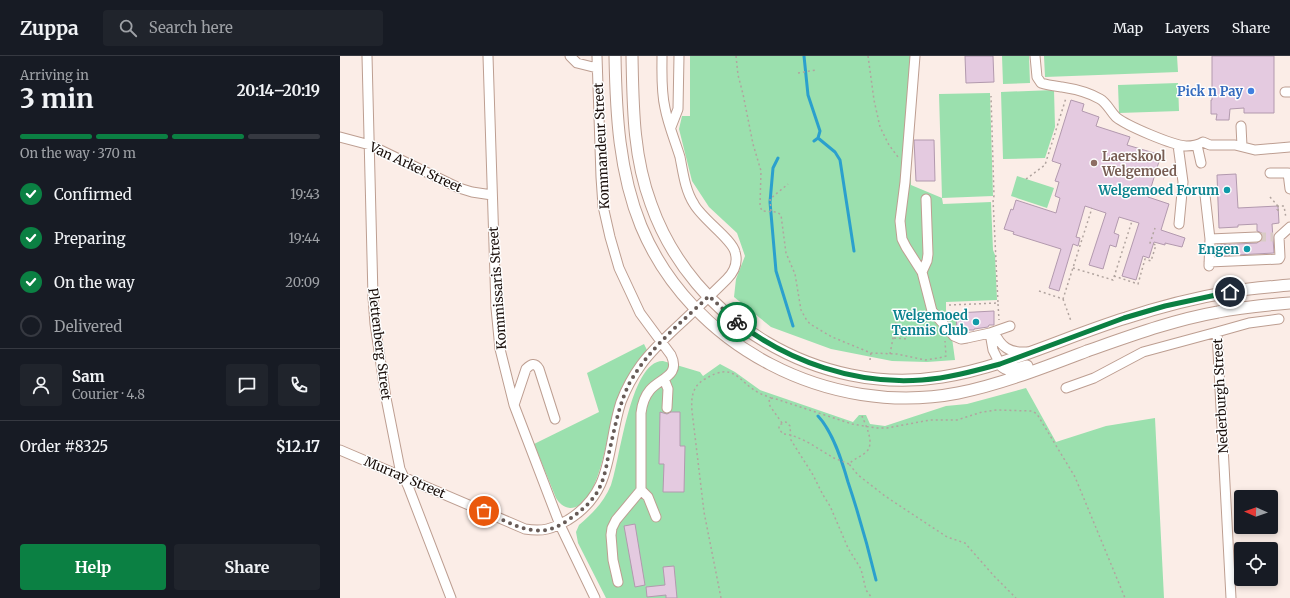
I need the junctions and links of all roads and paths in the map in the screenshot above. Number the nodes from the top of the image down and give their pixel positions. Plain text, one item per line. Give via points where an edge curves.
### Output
1 (367, 56) edge
2 (488, 56) edge
3 (570, 56) edge
4 (597, 56) edge
5 (615, 56) edge
6 (632, 56) edge
7 (662, 56) edge
8 (679, 56) edge
9 (736, 56) edge
10 (868, 56) edge
11 (915, 56) edge
12 (1035, 56) edge
13 (597, 68) junction
14 (816, 70) dead end
15 (798, 72) dead end
16 (1069, 88) junction
17 (991, 96) dead end
18 (1242, 126) dead end
19 (671, 127) junction
20 (340, 137) edge
21 (1200, 143) junction
22 (370, 145) junction
23 (1178, 145) junction
24 (1242, 146) junction
25 (1290, 147) edge
26 (902, 162) dead end
27 (1201, 163) dead end
28 (1270, 173) dead end
29 (1026, 179) dead end
30 (788, 184) dead end
31 (1290, 189) edge
32 (492, 195) junction
33 (1205, 195) dead end
34 (1270, 197) dead end
35 (926, 199) dead end
36 (1092, 208) dead end
37 (772, 211) junction
38 (1290, 218) edge
39 (1132, 221) dead end
40 (1179, 224) dead end
41 (1290, 227) edge
42 (1155, 228) dead end
43 (1257, 237) tunnel mouth
44 (1210, 240) junction
45 (1073, 268) junction
46 (922, 272) junction
47 (1114, 276) junction
48 (1290, 285) edge
49 (1039, 291) dead end
50 (709, 296) junction
51 (1063, 299) junction
52 (998, 303) junction
53 (1290, 303) edge
54 (949, 305) dead end
55 (696, 309) junction
56 (897, 317) dead end
57 (1279, 319) dead end
58 (1071, 321) dead end
59 (944, 326) junction
60 (1010, 326) dead end
61 (994, 332) junction
62 (1217, 332) junction
63 (894, 338) junction
64 (909, 339) dead end
65 (661, 342) junction
66 (1114, 342) junction
67 (993, 350) junction
68 (1032, 352) junction
69 (871, 353) junction
70 (890, 354) junction
71 (870, 360) dead end
72 (1000, 364) junction
73 (981, 369) junction
74 (664, 379) junction
75 (1066, 388) dead end
76 (772, 398) junction
77 (514, 405) junction
78 (667, 408) dead end
79 (862, 416) dead end
80 (555, 419) dead end
81 (782, 423) junction
82 (866, 427) junction
83 (790, 434) junction
84 (340, 450) edge
85 (849, 464) junction
86 (403, 476) junction
87 (640, 490) junction
88 (656, 518) dead end
89 (560, 525) junction
90 (618, 582) dead end
91 (451, 598) edge
92 (595, 598) edge
93 (721, 598) edge
94 (872, 598) edge
95 (1016, 598) edge
96 (1125, 598) edge
97 (1231, 598) edge

1 - 22 street, Plettenberg Street
2 - 32 street, Kommissaris Street
3 - 13 street via 577,63
4 - 13 street, Kommandeur Street
5 - 55 main road via 619,138 631,197 641,226 657,258
6 - 50 main road via 635,138 649,199 673,250 690,276
7 - 19 street via 664,106
8 - 19 street via 678,109
9 - 37 path via 738,75 761,171 760,206 762,210
10 - 26 path via 880,127 889,146
11 - 46 street via 900,225 902,239
12 - 16 street via 1037,77 1041,82
13 - 65 street, Kommandeur Street via 603,206 610,237 619,268 640,314
14 - 15 path
16 - 23 street via 1101,99 1122,121
16 - 29 path via 1045,165
17 - 52 path
18 - 24 street
19 - 50 street via 694,204 735,250 736,266 733,273
20 - 22 street, Van Arkel Street
21 - 23 street
21 - 24 street
21 - 27 street
22 - 32 street, Van Arkel Street via 459,188
22 - 86 street, Plettenberg Street via 375,324
23 - 40 street via 1183,182
24 - 25 street via 1255,150
28 - 31 street via 1287,172
30 - 37 path via 770,199
32 - 77 street, Kommissaris Street via 498,329 504,368
33 - 44 street
34 - 38 path via 1277,210 1278,206 1284,206 1285,218
35 - 46 street via 928,261
36 - 45 path
37 - 69 path via 781,215 786,254 795,274 801,310 806,319 832,337
39 - 47 path
41 - 44 street via 1276,237 1280,257 1278,260 1209,264
42 - 47 path via 1150,243 1156,244 1151,261 1145,259 1138,284
43 - 44 street
45 - 47 path via 1113,280
45 - 51 path
46 - 59 street via 932,310
48 - 68 main road via 1230,292 1165,306 1124,318
49 - 51 path
50 - 55 street
50 - 73 main road via 737,322 764,341 797,358 838,372 858,377 921,380
51 - 58 path
52 - 54 path
52 - 61 path
53 - 66 main road via 1218,312 1169,323
55 - 65 street
55 - 66 main road via 725,335 770,365 835,389 872,396 914,398 984,387
56 - 63 path
57 - 62 street via 1249,323
59 - 61 street via 961,339
59 - 70 path via 946,356 925,360
60 - 61 street
61 - 67 street
61 - 68 street via 1006,349
62 - 75 street, Nederburgh Street via 1143,352 1094,378
62 - 97 street, Nederburgh Street
63 - 64 path
63 - 70 path
65 - 74 street, Kommandeur Street via 674,360 674,368
65 - 89 street via 642,364 621,403 605,472 596,494 584,508
66 - 72 main road via 1084,346 1016,370 1006,369
67 - 72 street
67 - 73 street
68 - 72 main road
69 - 70 path
69 - 71 path
72 - 73 main road
74 - 78 street via 668,389
74 - 87 street, Kommandeur Street via 650,389 642,404
76 - 81 path via 769,399 770,406
76 - 82 path
76 - 93 path via 759,393 726,371 708,376 693,392 691,402 704,512
77 - 80 street via 526,369 530,365 537,365
77 - 89 street, Kommissaris Street
79 - 82 path
81 - 83 path via 786,422 790,426
81 - 83 path via 779,425 781,433
82 - 85 path via 870,448
82 - 96 path via 887,428 930,420 957,420 997,410 1032,411 1037,414 1075,477
83 - 85 path
83 - 94 path via 830,506 848,548 861,569 866,590
84 - 86 street, Murray Street
85 - 95 path via 858,475 885,496 947,536 965,543
86 - 89 street, Murray Street via 525,529 544,530
86 - 91 street, Plettenberg Street
87 - 88 street via 648,498
87 - 90 street via 612,528 611,546
89 - 92 street, Kommissaris Street

